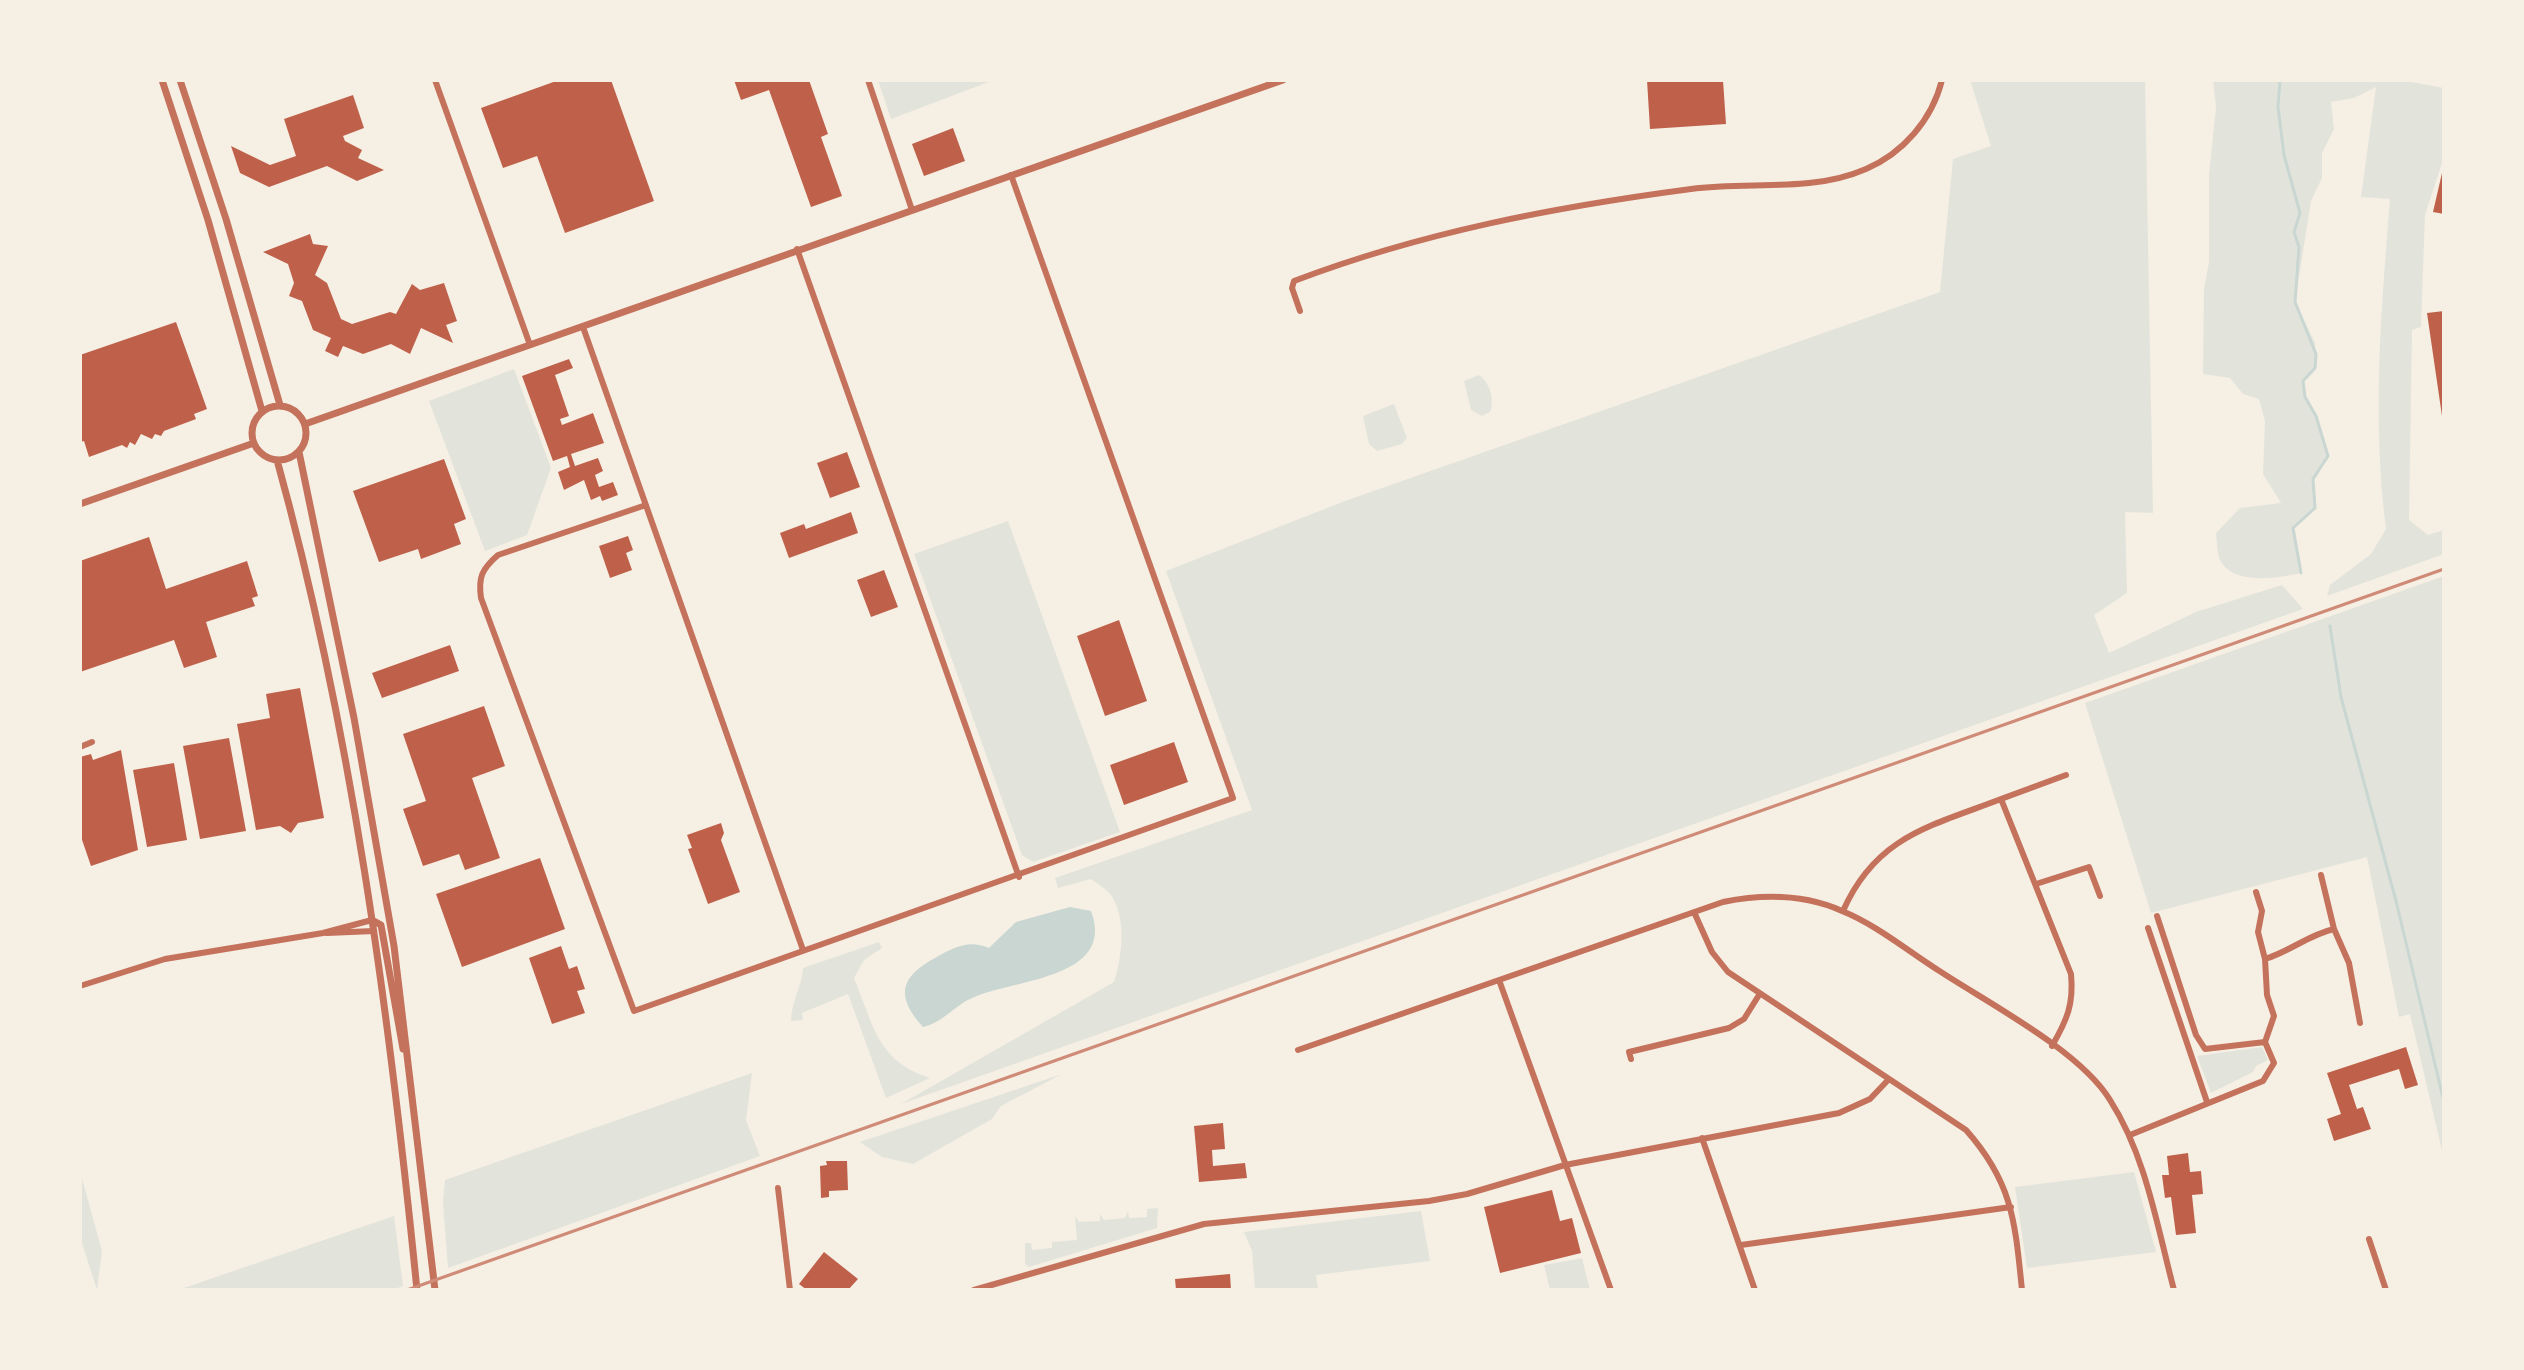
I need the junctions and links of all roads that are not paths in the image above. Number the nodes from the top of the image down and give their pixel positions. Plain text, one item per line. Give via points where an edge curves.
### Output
1 (162, 80) edge
2 (180, 80) edge
3 (435, 80) edge
4 (868, 80) edge
5 (1283, 80) edge
6 (1942, 80) edge
7 (1011, 175) junction
8 (912, 210) junction
9 (797, 249) junction
10 (1300, 311) dead end
11 (583, 327) junction
12 (530, 345) junction
13 (280, 405) junction
14 (262, 411) junction
15 (305, 424) junction
16 (254, 443) junction
17 (299, 452) junction
18 (277, 460) junction
19 (80, 504) edge
20 (646, 505) junction
21 (92, 742) dead end
22 (80, 747) edge
23 (2066, 775) dead end
24 (2001, 799) junction
25 (2321, 875) dead end
26 (1019, 877) junction
27 (2036, 884) junction
28 (2256, 892) dead end
29 (2100, 896) dead end
30 (1843, 911) junction
31 (1694, 912) junction
32 (388, 913) junction
33 (2157, 916) dead end
34 (372, 920) junction
35 (381, 925) junction
36 (2148, 928) dead end
37 (2334, 929) junction
38 (374, 931) junction
39 (323, 933) junction
40 (803, 950) junction
41 (2265, 959) junction
42 (1499, 980) junction
43 (80, 986) edge
44 (1759, 995) junction
45 (2360, 1023) dead end
46 (2265, 1042) junction
47 (2052, 1046) junction
48 (1298, 1050) dead end
49 (1631, 1059) dead end
50 (1889, 1079) junction
51 (2207, 1102) junction
52 (416, 1113) junction
53 (2130, 1135) junction
54 (1702, 1138) junction
55 (1565, 1165) junction
56 (778, 1188) dead end
57 (2011, 1207) junction
58 (2369, 1239) dead end
59 (1741, 1245) junction
60 (417, 1290) edge
61 (435, 1290) edge
62 (790, 1290) edge
63 (974, 1290) edge
64 (1611, 1290) edge
65 (1755, 1290) edge
66 (2022, 1290) edge
67 (2174, 1290) edge
68 (2386, 1290) edge

1 - 14 street
2 - 13 street
3 - 12 street
4 - 8 street
5 - 7 street
6 - 10 street via 1920,127 1901,148 1840,179 1694,189 1444,232 1294,281
7 - 8 street
7 - 26 street via 1233,798
8 - 9 street
9 - 11 street
9 - 26 street
11 - 12 street
11 - 20 street
12 - 15 street
13 - 14 street
13 - 15 street via 295,411
14 - 16 street via 252,426
15 - 17 street via 306,439
16 - 18 street via 263,455
16 - 19 street
17 - 18 street
17 - 32 street
18 - 34 street via 338,722
20 - 40 street
20 - 40 street via 498,555 483,567 481,598 634,1011
21 - 22 street
23 - 24 street
24 - 27 street
24 - 30 street via 1894,843 1861,876
25 - 37 street
26 - 40 street
27 - 29 street via 2089,867
27 - 47 street via 2071,974 2074,996
28 - 41 street
30 - 31 street via 1783,896 1751,896
30 - 47 street
31 - 42 street
31 - 44 street via 1712,952
32 - 35 street
32 - 52 street
33 - 46 street via 2205,1049
34 - 35 street
34 - 38 street
34 - 39 street
35 - 38 street
35 - 52 street
36 - 51 street
37 - 41 street via 2310,935 2296,949
37 - 45 street via 2349,963
38 - 39 street
38 - 60 street
39 - 43 street via 165,959
41 - 46 street via 2274,1016
42 - 48 street
42 - 55 street
44 - 49 street via 1744,1019 1729,1028 1629,1052
44 - 50 street
46 - 51 street via 2274,1063 2263,1081
47 - 53 street via 2099,1085
50 - 54 street via 1870,1099 1839,1113
50 - 57 street via 1966,1130 1989,1156
51 - 53 street
52 - 61 street
53 - 67 street
54 - 55 street
54 - 59 street
55 - 63 street via 1429,1201 1204,1224
55 - 64 street
56 - 62 street
57 - 59 street
57 - 66 street
58 - 68 street
59 - 65 street

